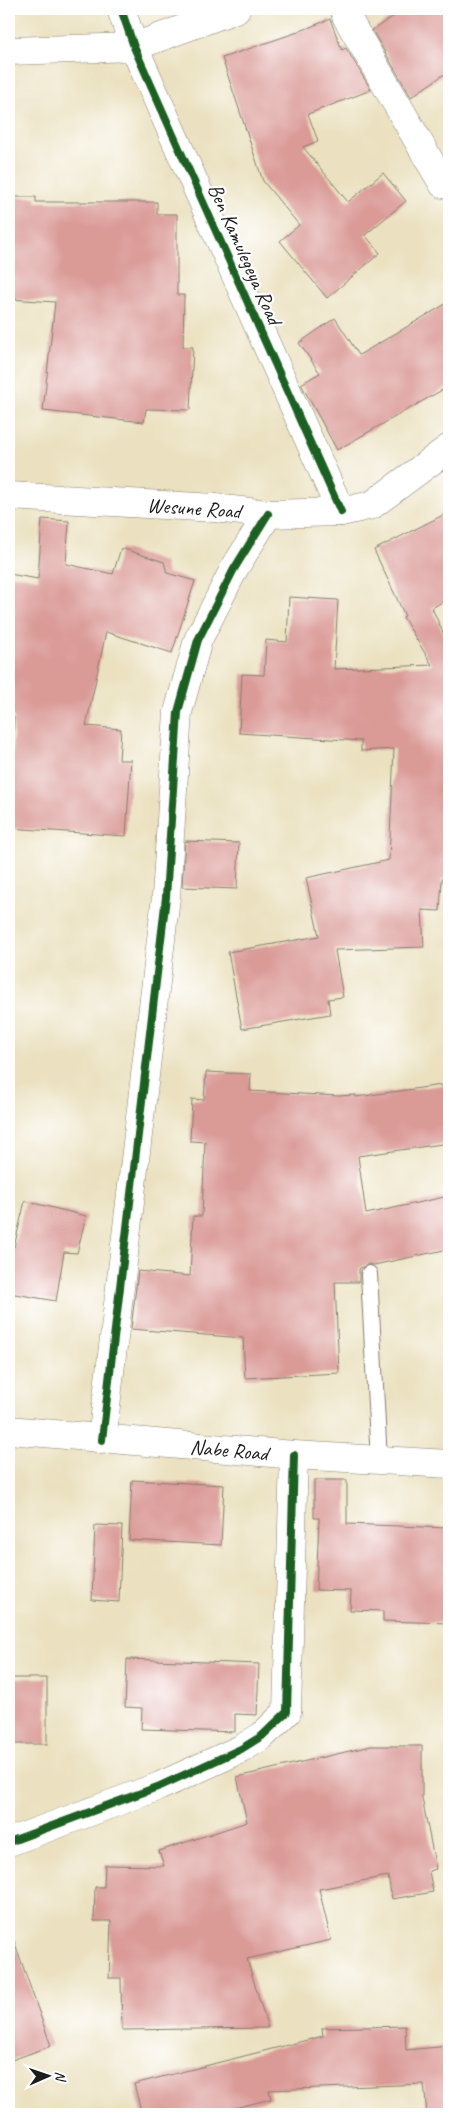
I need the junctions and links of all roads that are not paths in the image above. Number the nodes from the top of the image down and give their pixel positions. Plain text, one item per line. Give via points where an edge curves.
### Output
1 (121, 9) edge
2 (236, 9) edge
3 (344, 9) edge
4 (134, 47) junction
5 (9, 50) edge
6 (442, 184) dead end
7 (449, 448) edge
8 (9, 496) edge
9 (341, 512) junction
10 (268, 514) junction
11 (369, 1274) dead end
12 (9, 1430) edge
13 (102, 1440) junction
14 (294, 1455) junction
15 (378, 1461) junction
16 (449, 1464) edge
17 (9, 1842) edge

1 - 4 street, Ben Kamulegeya Road
2 - 4 street
3 - 6 street
4 - 5 street
4 - 9 street, Ben Kamulegeya Road
7 - 9 street, Wesune Road via 372,505
8 - 10 street, Wesune Road
9 - 10 street, Wesune Road
10 - 13 street via 234,569 198,640 178,712 166,897
11 - 15 lane
12 - 13 street, Nabe Road
13 - 14 street, Nabe Road
14 - 15 street, Nabe Road
14 - 17 street via 287,1712 262,1736 214,1762 160,1786
15 - 16 street, Nabe Road

